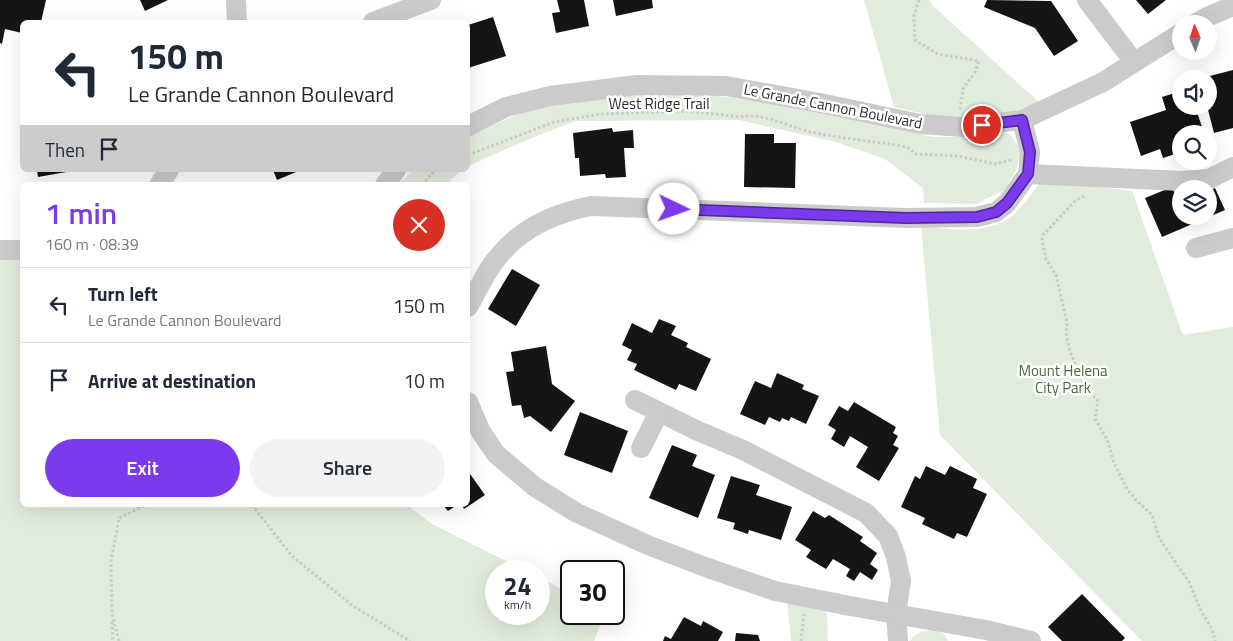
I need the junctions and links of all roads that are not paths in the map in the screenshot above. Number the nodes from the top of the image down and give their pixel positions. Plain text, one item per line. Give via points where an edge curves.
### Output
1 (236, 0) edge
2 (431, 0) edge
3 (1087, 0) edge
4 (1233, 6) edge
5 (1212, 15) edge
6 (237, 20) edge
7 (378, 20) edge
8 (1172, 38) edge
9 (1134, 62) junction
10 (1022, 120) junction
11 (470, 125) edge
12 (1029, 167) junction
13 (1233, 167) edge
14 (1233, 238) edge
15 (1196, 248) dead end
16 (0, 250) edge
17 (20, 250) edge
18 (470, 303) edge
19 (635, 400) dead end
20 (470, 407) edge
21 (659, 412) junction
22 (642, 448) dead end
23 (896, 614) junction
24 (898, 641) edge
25 (1031, 641) edge

1 - 6 street
2 - 7 street
3 - 9 street
4 - 5 street
8 - 9 street, Le Grande Cannon Boulevard
9 - 10 street, Le Grande Cannon Boulevard via 1103,82
10 - 11 street, Le Grande Cannon Boulevard via 962,128 920,124 726,86 637,85 550,96 506,107
10 - 12 street via 1030,152
12 - 13 street via 1092,176 1182,181 1209,179
12 - 18 street via 1007,203 996,212 977,217 906,218 625,206 570,210 550,217 514,240 492,264
14 - 15 street
16 - 17 street
19 - 21 street
20 - 23 street via 481,432 496,454 535,487 577,512 650,546 774,590
21 - 22 street
21 - 23 street via 743,450 866,513 888,536 896,557 901,581
23 - 24 street
23 - 25 street

